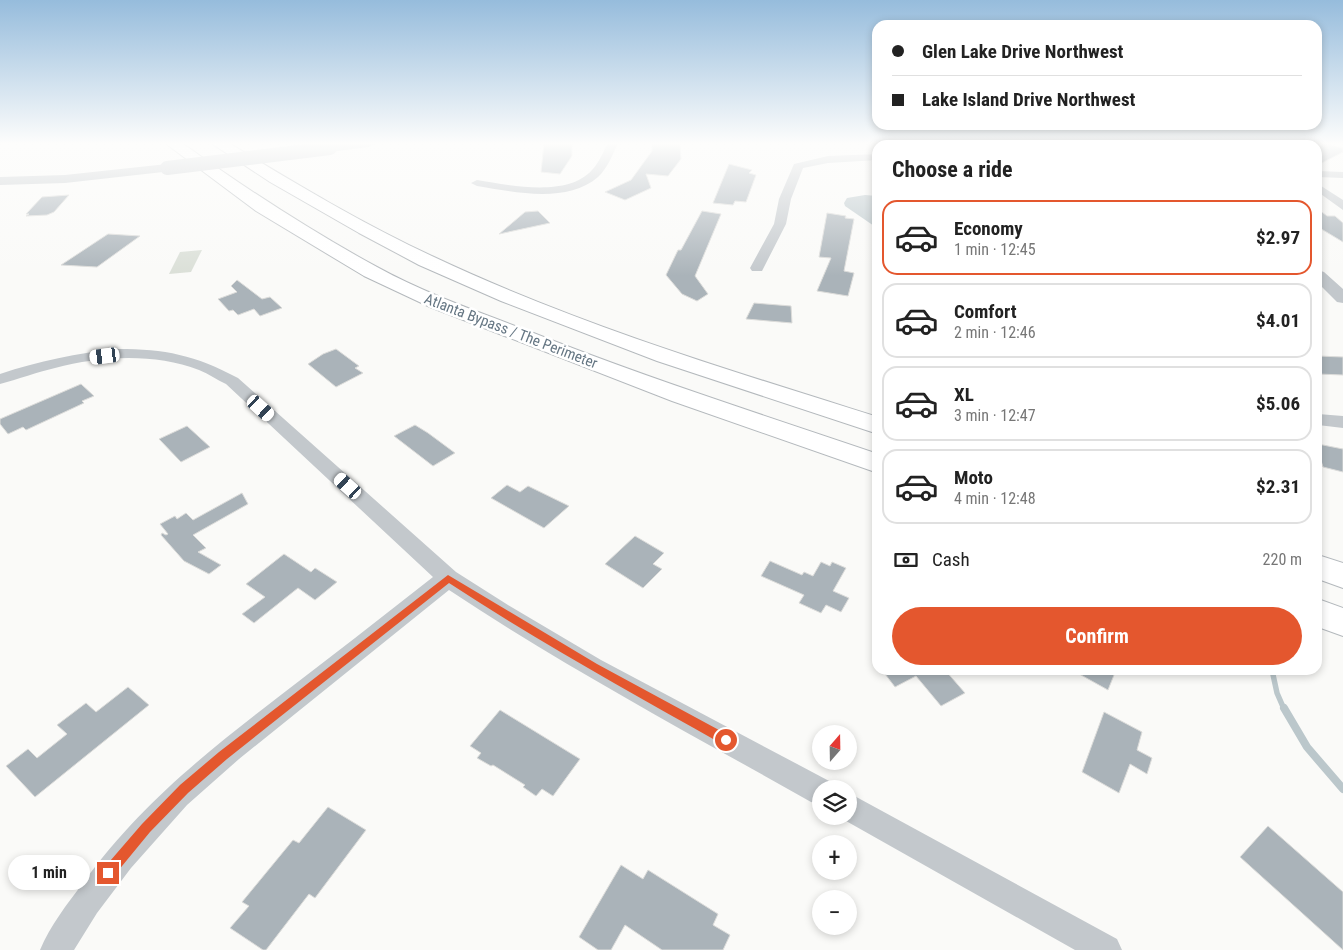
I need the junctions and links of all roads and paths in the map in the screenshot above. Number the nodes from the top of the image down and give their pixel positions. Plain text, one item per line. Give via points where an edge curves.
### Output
1 (234, 187) edge
2 (293, 187) edge
3 (514, 187) edge
4 (562, 187) edge
5 (789, 187) edge
6 (1322, 190) edge
7 (1343, 206) edge
8 (757, 268) dead end
9 (1322, 278) edge
10 (1343, 298) edge
11 (0, 379) edge
12 (1322, 420) edge
13 (1343, 422) edge
14 (872, 424) edge
15 (872, 462) edge
16 (1322, 568) edge
17 (1343, 576) edge
18 (448, 578) junction
19 (1322, 614) edge
20 (1343, 622) edge
21 (812, 787) edge
22 (857, 812) edge
23 (56, 950) edge
24 (1106, 950) edge

1 - 15 highway, Atlanta Bypass / The Perimeter via 371,272 437,304 681,396
2 - 14 highway, Atlanta Bypass / The Perimeter via 380,238 457,276 584,327
3 - 4 street via 533,190
5 - 8 street via 780,224
6 - 7 street
9 - 10 street
11 - 18 street via 55,364 118,355 176,357 216,370
12 - 13 street
16 - 17 highway
18 - 21 street via 593,667
18 - 23 street via 184,789 108,873
19 - 20 highway
22 - 24 street

